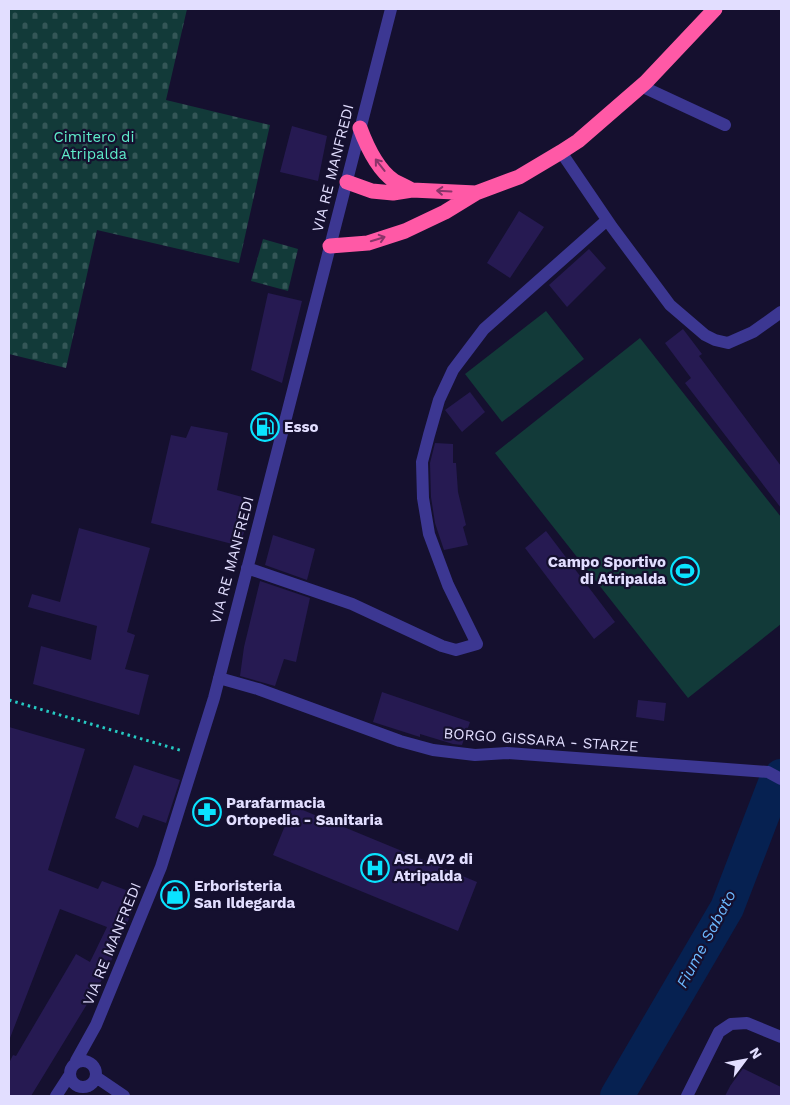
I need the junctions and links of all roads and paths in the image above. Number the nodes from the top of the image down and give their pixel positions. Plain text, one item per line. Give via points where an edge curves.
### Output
1 (390, 9) edge
2 (715, 9) edge
3 (641, 86) junction
4 (725, 125) dead end
5 (360, 128) junction
6 (561, 152) junction
7 (347, 182) junction
8 (412, 190) junction
9 (476, 192) junction
10 (607, 220) junction
11 (330, 246) junction
12 (781, 312) edge
13 (247, 568) junction
14 (219, 678) junction
15 (9, 700) edge
16 (196, 755) junction
17 (781, 779) edge
18 (96, 1025) junction
19 (781, 1037) edge
20 (76, 1061) junction
21 (90, 1062) junction
22 (69, 1076) junction
23 (91, 1082) junction
24 (56, 1096) edge
25 (71, 1096) edge
26 (122, 1096) edge
27 (687, 1096) edge

1 - 5 street, VIA RE MANFREDI
2 - 3 highway
3 - 4 street
3 - 6 highway
5 - 7 street, VIA RE MANFREDI
8 -> 5 highway via 393,180 378,164
6 - 9 highway via 519,177
6 - 10 street
7 - 8 highway via 372,191 393,193
7 - 11 street, VIA RE MANFREDI
9 -> 8 highway
11 -> 9 highway via 368,243 405,231 445,212
10 - 12 street via 670,305 705,335 728,342 753,332
10 - 13 street via 484,329 453,370 431,426 422,462 429,534 448,585 477,644 456,650 442,646 352,604
11 - 13 street, VIA RE MANFREDI
13 - 14 street, VIA RE MANFREDI
14 - 16 street, VIA RE MANFREDI
14 - 17 street, BORGO GISSARA - STARZE via 433,750 768,772
15 - 16 path
16 - 18 street, VIA RE MANFREDI via 161,868
18 - 20 street, VIA RE MANFREDI
18 - 21 street, VIA RE MANFREDI
19 - 27 street via 747,1023 731,1024 719,1032
20 - 21 street
20 - 22 street
21 - 23 street via 95,1068
22 - 23 street via 77,1086
22 - 24 street
23 - 25 street
23 - 26 street

